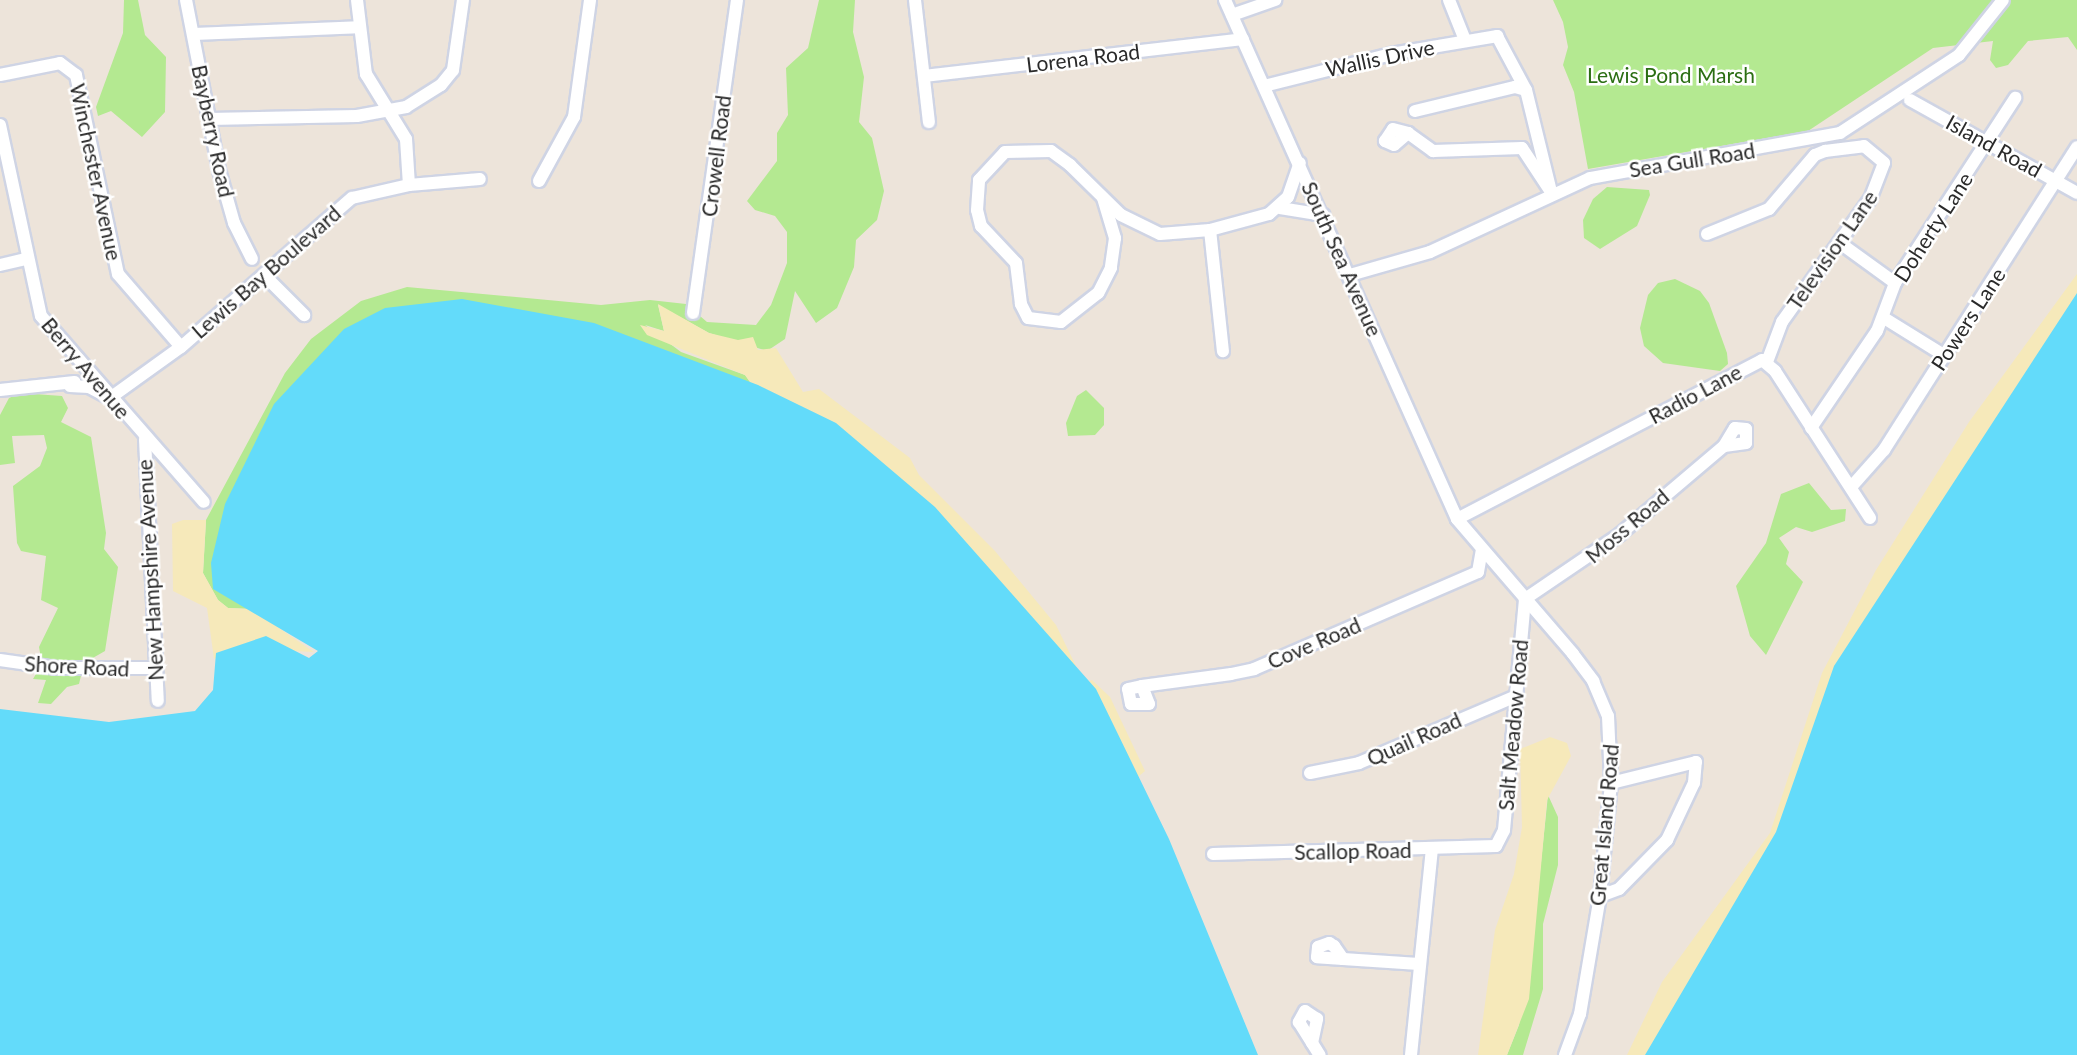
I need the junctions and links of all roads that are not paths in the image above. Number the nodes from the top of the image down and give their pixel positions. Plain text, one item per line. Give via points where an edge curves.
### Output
1 (186, 0) edge
2 (357, 0) edge
3 (463, 0) edge
4 (590, 0) edge
5 (738, 0) edge
6 (915, 0) edge
7 (1225, 0) edge
8 (1275, 0) edge
9 (1450, 0) edge
10 (2003, 0) edge
11 (1232, 15) junction
12 (358, 27) junction
13 (194, 34) junction
14 (1243, 39) junction
15 (1465, 40) junction
16 (0, 75) edge
17 (924, 76) junction
18 (1264, 86) junction
19 (1526, 90) junction
20 (2015, 98) dead end
21 (1910, 100) dead end
22 (389, 109) junction
23 (1415, 111) dead end
24 (209, 119) junction
25 (929, 122) dead end
26 (0, 125) edge
27 (1408, 133) dead end
28 (1987, 142) junction
29 (2077, 148) edge
30 (1300, 163) junction
31 (480, 179) dead end
32 (2055, 180) junction
33 (5, 181) edge
34 (539, 181) dead end
35 (408, 185) junction
36 (1551, 192) junction
37 (2077, 193) edge
38 (1103, 198) junction
39 (1280, 208) junction
40 (1323, 215) junction
41 (1143, 230) junction
42 (1210, 230) junction
43 (1707, 234) dead end
44 (1115, 238) junction
45 (1840, 243) junction
46 (252, 258) dead end
47 (27, 259) junction
48 (0, 265) edge
49 (264, 275) junction
50 (1350, 275) junction
51 (1895, 283) junction
52 (693, 313) dead end
53 (304, 315) dead end
54 (1884, 318) junction
55 (181, 347) junction
56 (1223, 351) dead end
57 (1942, 354) junction
58 (1767, 362) junction
59 (87, 371) junction
60 (70, 386) junction
61 (0, 390) edge
62 (110, 398) junction
63 (1811, 428) junction
64 (145, 439) junction
65 (1724, 446) dead end
66 (1852, 486) junction
67 (204, 502) dead end
68 (1870, 518) dead end
69 (1457, 519) junction
70 (1482, 551) junction
71 (1478, 572) junction
72 (1500, 572) junction
73 (1525, 599) junction
74 (0, 660) edge
75 (155, 668) junction
76 (1142, 686) dead end
77 (1516, 696) junction
78 (158, 701) dead end
79 (1310, 773) dead end
80 (1611, 783) junction
81 (1492, 848) joint
82 (1432, 849) junction
83 (1213, 854) dead end
84 (1600, 896) junction
85 (1343, 959) dead end
86 (1419, 964) junction
87 (1312, 1043) dead end
88 (1320, 1055) edge
89 (1411, 1055) edge
90 (1565, 1055) edge

1 - 13 street, Bayberry Road
2 - 12 street
3 - 22 street via 458,55 447,80 417,102
4 - 34 street via 574,117
5 - 52 street, Crowell Road
6 - 17 street
7 - 11 street, South Sea Avenue
8 - 11 street
9 - 15 street
10 - 36 street, Sea Gull Road via 1959,55 1840,133 1610,173
11 - 14 street, South Sea Avenue
12 - 13 street
12 - 22 street via 366,74
13 - 24 street, Bayberry Road
14 - 17 street, Lorena Road
14 - 18 street, South Sea Avenue
15 - 18 street, Wallis Drive
15 - 19 street, Wallis Drive via 1497,36
16 - 55 street, Winchester Avenue via 63,64 76,75 118,274
17 - 25 street
18 - 30 street, South Sea Avenue
19 - 23 street via 1515,87
19 - 36 street
20 - 28 street, Doherty Lane
21 - 28 street, Island Road
22 - 24 street via 356,116
22 - 35 street via 406,139
24 - 46 street, Bayberry Road via 234,223
26 - 33 street, Berry Avenue
27 - 36 street via 1433,151 1522,148
28 - 32 street, Island Road
28 - 51 street, Doherty Lane
29 - 32 street, Powers Lane
30 - 39 street
30 - 40 street, South Sea Avenue
31 - 35 street, Lewis Bay Boulevard
32 - 37 street, Island Road
32 - 57 street, Powers Lane
33 - 47 street, Berry Avenue
35 - 49 street, Lewis Bay Boulevard via 343,204
36 - 50 street, Sea Gull Road via 1442,247
38 - 41 street
38 - 44 street
38 - 44 street via 1059,156 1036,147 1014,148 997,158 979,180 975,200 981,226 1016,263 1023,312 1037,322 1061,322 1089,303 1111,268
39 - 40 street
39 - 42 street
40 - 50 street, South Sea Avenue
41 - 42 street via 1160,234
41 - 44 street
42 - 56 street
43 - 45 street, Television Lane via 1769,209 1815,155 1864,146 1880,158 1884,173
45 - 51 street
45 - 58 street, Television Lane via 1782,322
47 - 48 street
47 - 59 street, Berry Avenue via 39,311
49 - 53 street
49 - 55 street, Lewis Bay Boulevard
50 - 69 street, South Sea Avenue
51 - 54 street, Doherty Lane
54 - 57 street
54 - 63 street, Doherty Lane
55 - 62 street, Lewis Bay Boulevard
57 - 66 street, Powers Lane via 1884,450
58 - 63 street, Radio Lane
58 - 69 street, Radio Lane via 1756,362
59 - 60 street
59 - 62 street, Berry Avenue
60 - 61 street
60 - 62 street via 89,387
62 - 64 street, Berry Avenue
63 - 66 street, Radio Lane
64 - 67 street, Berry Avenue
64 - 75 street, New Hampshire Avenue
65 - 73 street, Moss Road via 1610,542
66 - 68 street, Radio Lane
69 - 70 street, Great Island Road
70 - 71 street
70 - 72 street, Great Island Road
71 - 72 street, Cove Road
71 - 76 street, Cove Road via 1254,669
72 - 73 street, Great Island Road
73 - 77 street, Salt Meadow Road
73 - 80 street, Great Island Road via 1599,691 1611,730
74 - 75 street, Shore Road via 56,668
75 - 78 street, New Hampshire Avenue
77 - 79 street, Quail Road via 1359,763
77 - 81 street, Salt Meadow Road via 1504,830
80 - 84 street, Great Island Road
80 - 84 street via 1696,762 1694,783 1667,840 1619,889
81 - 82 street, Scallop Road
82 - 83 street, Scallop Road
82 - 86 street
84 - 90 street, Great Island Road via 1580,1014
85 - 86 street
86 - 89 street
87 - 88 street

